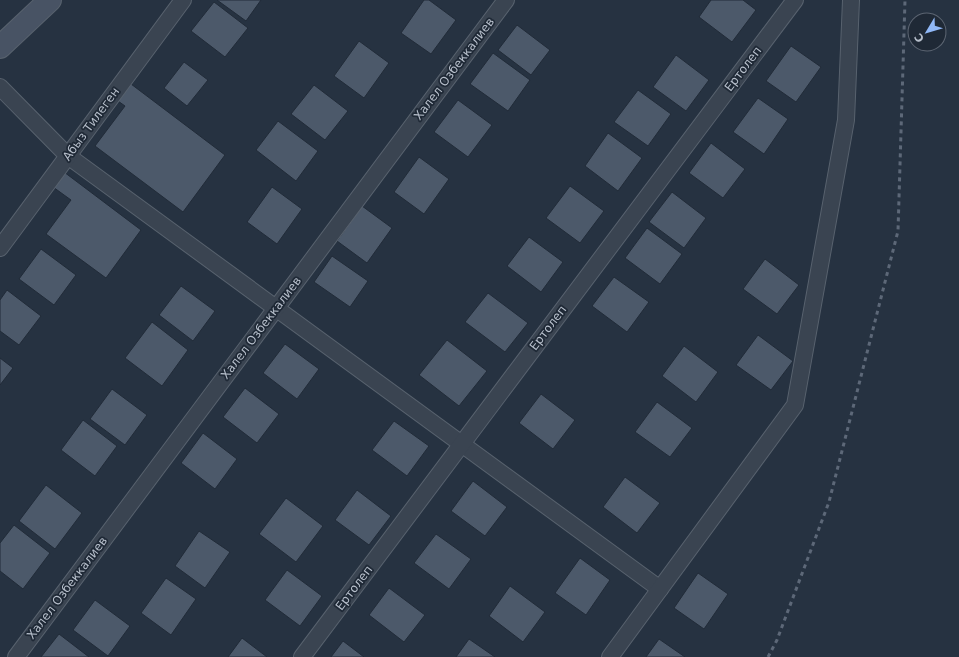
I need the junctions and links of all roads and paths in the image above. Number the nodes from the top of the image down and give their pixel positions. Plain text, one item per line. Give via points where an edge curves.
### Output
1 (50, 0) edge
2 (183, 0) edge
3 (506, 0) edge
4 (795, 0) edge
5 (851, 0) edge
6 (0, 48) edge
7 (0, 87) edge
8 (68, 156) junction
9 (0, 248) edge
10 (276, 308) junction
11 (462, 444) junction
12 (660, 589) junction
13 (16, 657) edge
14 (302, 657) edge
15 (610, 657) edge

1 - 6 main road
2 - 8 street, Абыз Тилеген
3 - 10 street, Халел Озбеккалиев
4 - 11 street, Ертолеп
5 - 12 street via 846,120 796,405
7 - 8 street
8 - 9 street, Абыз Тилеген
8 - 10 street
10 - 11 street
10 - 13 street, Халел Озбеккалиев
11 - 12 street
11 - 14 street, Ертолеп
12 - 15 street

